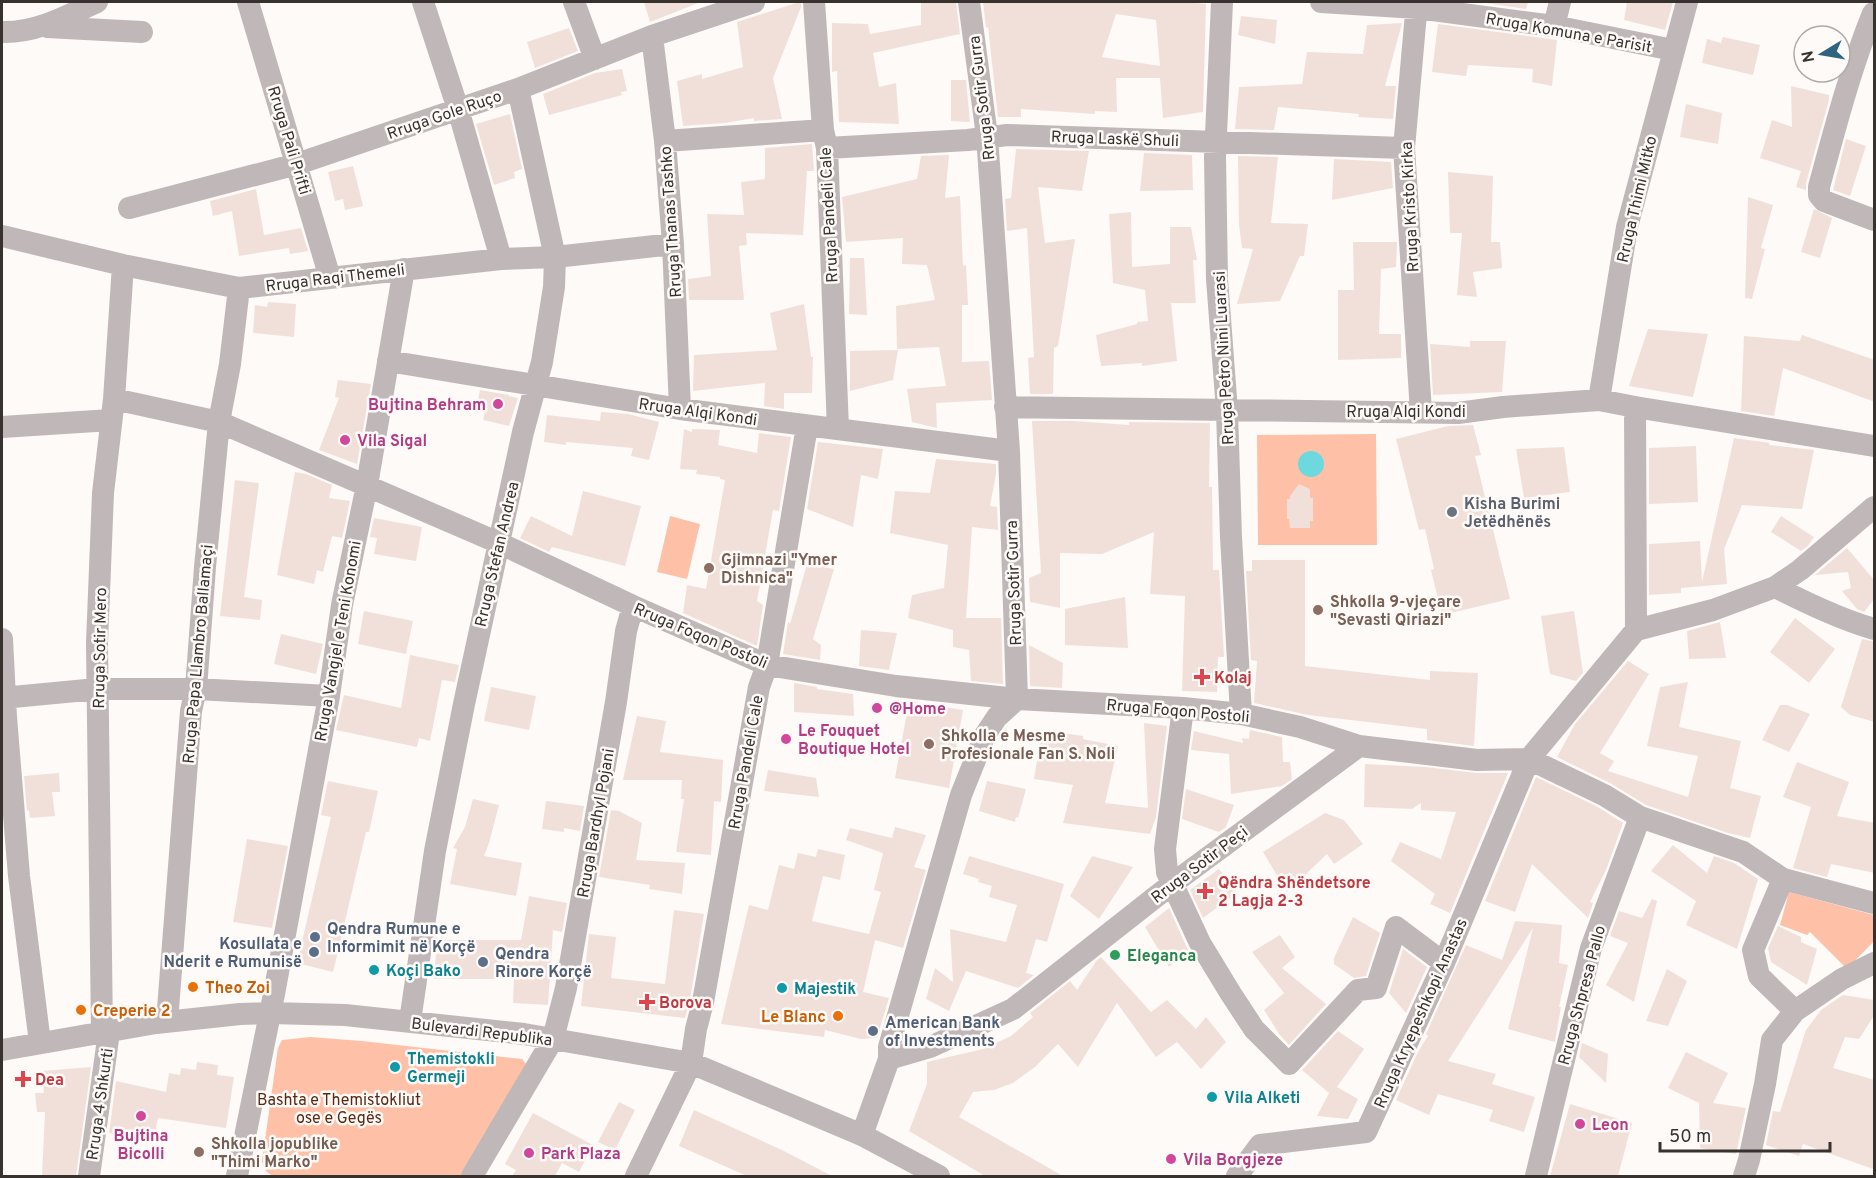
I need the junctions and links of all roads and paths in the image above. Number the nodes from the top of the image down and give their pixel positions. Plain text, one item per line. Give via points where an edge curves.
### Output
1 (97, 2) edge
2 (248, 2) edge
3 (423, 2) edge
4 (574, 2) edge
5 (754, 2) edge
6 (814, 2) edge
7 (969, 2) edge
8 (1222, 2) edge
9 (1321, 2) edge
10 (1560, 2) edge
11 (1687, 2) edge
12 (1417, 5) edge
13 (729, 6) edge
14 (1872, 13) dead end
15 (1554, 26) junction
16 (43, 27) junction
17 (2, 32) edge
18 (142, 32) dead end
19 (652, 36) junction
20 (1673, 50) junction
21 (1866, 56) edge
22 (595, 59) junction
23 (518, 89) junction
24 (458, 109) junction
25 (987, 136) junction
26 (825, 139) junction
27 (665, 141) junction
28 (1216, 141) junction
29 (1404, 148) junction
30 (297, 164) junction
31 (129, 208) dead end
32 (1875, 220) edge
33 (2, 236) edge
34 (673, 244) junction
35 (555, 257) junction
36 (501, 259) junction
37 (123, 265) junction
38 (404, 269) junction
39 (330, 278) junction
40 (239, 288) junction
41 (388, 361) junction
42 (535, 385) junction
43 (1599, 400) junction
44 (1005, 406) junction
45 (1635, 407) junction
46 (680, 409) junction
47 (113, 410) junction
48 (1227, 411) junction
49 (1420, 412) junction
50 (219, 422) junction
51 (807, 426) junction
52 (2, 427) edge
53 (838, 429) junction
54 (1875, 446) edge
55 (1009, 452) junction
56 (367, 485) junction
57 (1875, 507) edge
58 (499, 543) junction
59 (1775, 587) junction
60 (633, 606) junction
61 (1875, 628) edge
62 (1636, 630) junction
63 (2, 639) edge
64 (766, 665) junction
65 (97, 689) junction
66 (196, 689) junction
67 (329, 696) junction
68 (4, 698) edge
69 (1017, 699) junction
70 (1183, 708) junction
71 (1241, 714) junction
72 (1359, 746) junction
73 (1529, 759) junction
74 (1640, 817) junction
75 (1783, 879) junction
76 (1172, 884) junction
77 (1875, 903) edge
78 (1444, 963) junction
79 (1874, 967) edge
80 (1795, 1011) junction
81 (270, 1013) junction
82 (410, 1021) junction
83 (167, 1022) junction
84 (105, 1032) junction
85 (553, 1040) junction
86 (40, 1043) junction
87 (2, 1050) edge
88 (889, 1059) junction
89 (691, 1063) junction
90 (862, 1135) junction
91 (933, 1175) edge
92 (89, 1176) edge
93 (237, 1176) edge
94 (472, 1176) edge
95 (636, 1176) edge
96 (1237, 1176) edge
97 (1536, 1176) edge
98 (1744, 1176) edge

1 - 16 street
2 - 30 street, Rruga Pali Prifti
3 - 24 street
4 - 22 street
5 - 13 street, Rruga Gole Ruço
6 - 26 street, Rruga Pandeli Cale
7 - 25 street, Rruga Sotir Gurra
8 - 28 street, Rruga Petro Nini Luarasi
9 - 12 street, Rruga Komuna e Parisit
10 - 15 street
11 - 20 street, Rruga Thimi Mitko
12 - 15 street, Rruga Komuna e Parisit
12 - 29 street, Rruga Kristo Kirka
13 - 19 street, Rruga Gole Ruço
14 - 21 street
15 - 20 street, Rruga Komuna e Parisit
16 - 17 street
16 - 18 street
19 - 22 street, Rruga Gole Ruço
19 - 27 street, Rruga Thanas Tashko
20 - 43 street, Rruga Thimi Mitko via 1627,227
21 - 32 street via 1819,195 1824,201
22 - 23 street, Rruga Gole Ruço
23 - 24 street, Rruga Gole Ruço
23 - 35 street, Rruga Stefan Andrea
24 - 30 street, Rruga Gole Ruço
24 - 36 street
25 - 26 street, Rruga Laskë Shuli via 968,140
25 - 28 street, Rruga Laskë Shuli
25 - 44 street, Rruga Sotir Gurra
26 - 27 street, Rruga Laskë Shuli
26 - 53 street, Rruga Pandeli Cale
27 - 34 street, Rruga Thanas Tashko
28 - 29 street, Rruga Laskë Shuli
28 - 48 street, Rruga Petro Nini Luarasi via 1217,279
29 - 49 street, Rruga Kristo Kirka
30 - 31 street, Rruga Gole Ruço
30 - 39 street, Rruga Pali Prifti
33 - 37 street, Rruga Raqi Themeli
34 - 35 street, Rruga Raqi Themeli
34 - 46 street, Rruga Thanas Tashko
35 - 36 street, Rruga Raqi Themeli
35 - 42 street, Rruga Stefan Andrea via 554,287
36 - 38 street, Rruga Raqi Themeli
37 - 40 street, Rruga Raqi Themeli
37 - 47 street, Rruga Sotir Mero
38 - 39 street, Rruga Raqi Themeli
38 - 41 street, Rruga Vangjel e Teni Konomi
39 - 40 street, Rruga Raqi Themeli
40 - 50 street, Rruga Papa Llambro Ballamaçi
41 - 42 street, Rruga Alqi Kondi
41 - 56 street, Rruga Vangjel e Teni Konomi
42 - 46 street, Rruga Alqi Kondi
42 - 58 street, Rruga Stefan Andrea
43 - 45 street, Rruga Alqi Kondi
43 - 49 street, Rruga Alqi Kondi via 1458,413
44 - 48 street, Rruga Alqi Kondi
44 - 55 street, Rruga Sotir Gurra
45 - 54 street, Rruga Alqi Kondi
45 - 62 street
46 - 51 street, Rruga Alqi Kondi
47 - 50 street, Rruga Foqon Postoli
47 - 52 street, Rruga Foqon Postoli
47 - 65 street, Rruga Sotir Mero via 103,493
48 - 49 street, Rruga Alqi Kondi
48 - 71 street, Rruga Petro Nini Luarasi
50 - 56 street, Rruga Foqon Postoli
50 - 66 street, Rruga Papa Llambro Ballamaçi
51 - 53 street, Rruga Alqi Kondi
51 - 64 street, Rruga Pandeli Cale
53 - 55 street, Rruga Alqi Kondi
55 - 69 street, Rruga Sotir Gurra
56 - 58 street, Rruga Foqon Postoli
56 - 67 street, Rruga Vangjel e Teni Konomi via 346,584
57 - 59 street
58 - 60 street, Rruga Foqon Postoli
58 - 82 street, Rruga Stefan Andrea via 435,851
59 - 61 street
59 - 62 street via 1713,610
60 - 64 street, Rruga Foqon Postoli
60 - 85 street, Rruga Bardhyl Pojani via 566,988
62 - 73 street, Rruga Kryepeshkopi Anastas
63 - 68 street
64 - 69 street, Rruga Foqon Postoli via 896,686
64 - 89 street, Rruga Pandeli Cale
65 - 66 street
65 - 68 street
65 - 84 street, Rruga Sotir Mero
66 - 67 street
66 - 83 street, Rruga Papa Llambro Ballamaçi via 191,711
67 - 81 street, Rruga Vangjel e Teni Konomi
68 - 86 street via 19,876
69 - 70 street, Rruga Foqon Postoli
69 - 88 street via 985,735 965,784 889,1047
70 - 71 street, Rruga Foqon Postoli
70 - 76 street via 1165,849
71 - 72 street, Rruga Foqon Postoli
72 - 73 street via 1477,760
72 - 76 street, Rruga Sotir Peçi
73 - 74 street
73 - 78 street, Rruga Kryepeshkopi Anastas
74 - 75 street via 1743,852
74 - 97 street, Rruga Shpresa Pallo via 1591,948
75 - 77 street
75 - 80 street via 1753,950 1759,976
76 - 78 street via 1200,943 1248,1020 1289,1064 1358,990 1376,988 1396,927
76 - 88 street, Rruga Sotir Peçi via 1013,1009 930,1047
78 - 96 street, Rruga Kryepeshkopi Anastas via 1366,1132 1260,1145
79 - 80 street via 1842,979
80 - 98 street via 1772,1040
81 - 82 street, Bulevardi Republika
81 - 83 street, Bulevardi Republika
81 - 93 street, Rruga Vangjel e Teni Konomi
82 - 85 street, Bulevardi Republika
83 - 84 street, Bulevardi Republika
84 - 86 street, Bulevardi Republika
84 - 92 street, Rruga 4 Shkurti
85 - 89 street, Bulevardi Republika
85 - 94 street, Rruga Bardhyl Pojani
86 - 87 street, Bulevardi Republika
88 - 90 street
89 - 90 street, Bulevardi Republika
89 - 95 street, Rruga Pandeli Cale
90 - 91 street, Bulevardi Republika

